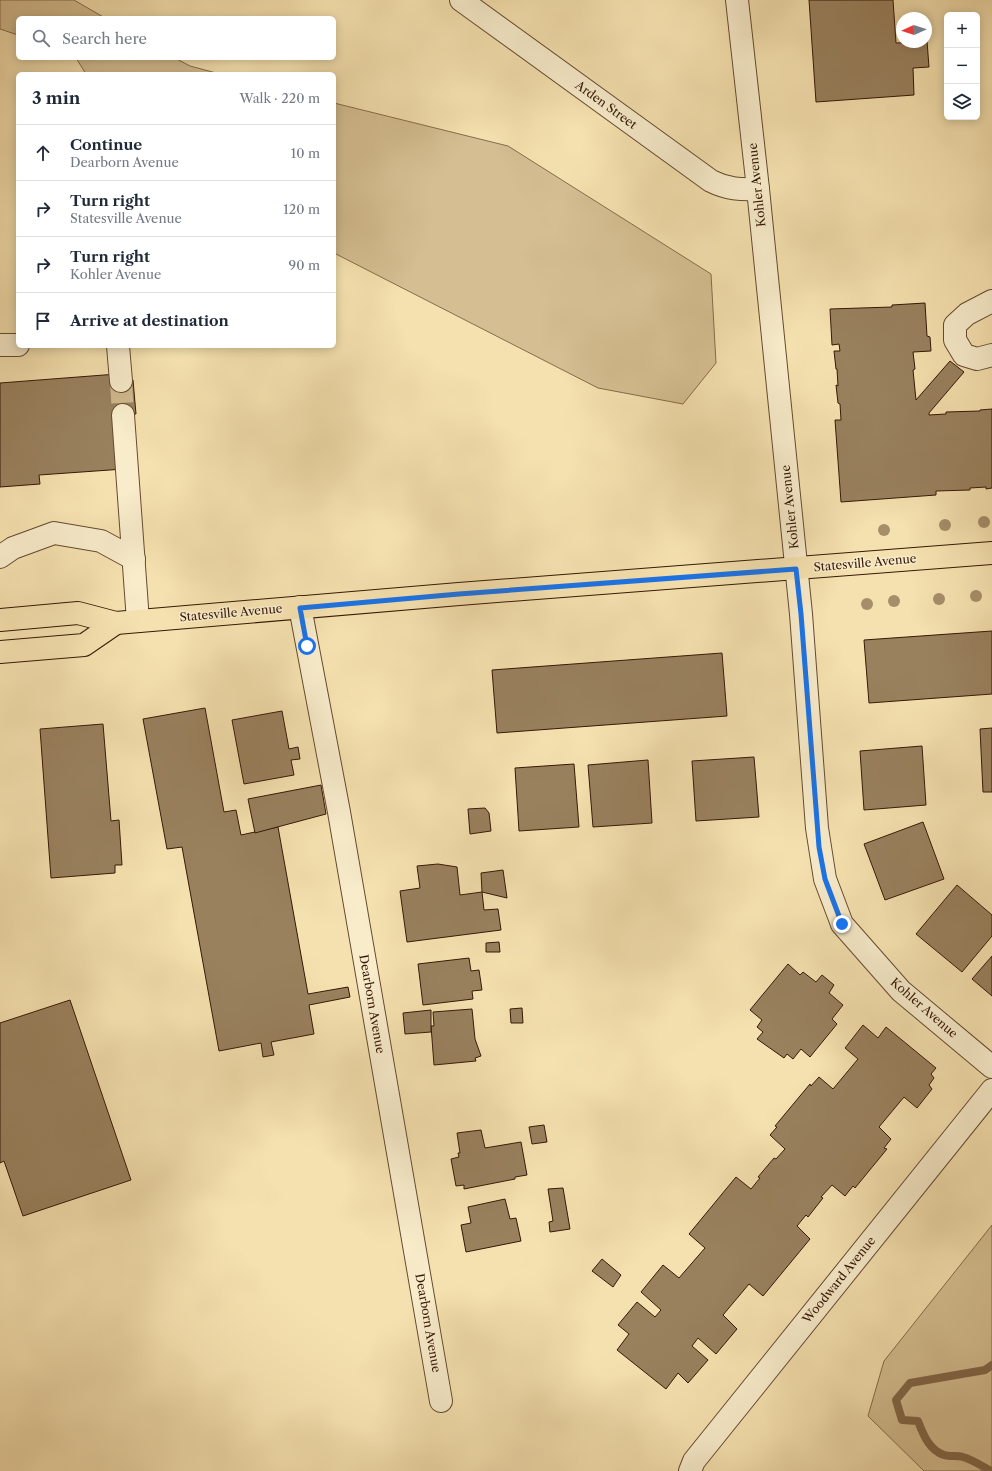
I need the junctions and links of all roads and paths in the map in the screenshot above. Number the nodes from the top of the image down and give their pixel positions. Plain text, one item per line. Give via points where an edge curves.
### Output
1 (461, 0) edge
2 (737, 0) edge
3 (758, 189) junction
4 (992, 300) edge
5 (0, 345) edge
6 (16, 345) edge
7 (118, 348) edge
8 (992, 355) edge
9 (121, 382) tunnel mouth
10 (123, 415) tunnel mouth
11 (992, 553) edge
12 (0, 557) edge
13 (134, 559) junction
14 (796, 569) junction
15 (300, 608) junction
16 (0, 620) edge
17 (138, 621) junction
18 (116, 623) junction
19 (0, 652) edge
20 (992, 1067) edge
21 (992, 1090) edge
22 (441, 1401) dead end
23 (690, 1471) edge

1 - 3 street, Arden Street via 711,181 720,186 740,190
2 - 3 street, Kohler Avenue
3 - 14 street, Kohler Avenue
4 - 8 street via 967,314 955,325 955,340 964,355 977,359
5 - 6 street
7 - 9 street
10 - 13 street
11 - 14 main road, Statesville Avenue
12 - 13 street via 13,548 54,533 101,541
13 - 17 street
14 - 15 main road, Statesville Avenue
14 - 20 street, Kohler Avenue via 819,847 825,879 842,924 901,991
15 - 17 main road, Statesville Avenue
15 - 22 street, Dearborn Avenue via 339,812
16 - 18 main road, Statesville Avenue via 78,613
17 - 18 main road, Statesville Avenue
18 - 19 main road, Statesville Avenue via 84,645
21 - 23 street, Woodward Avenue via 694,1460

